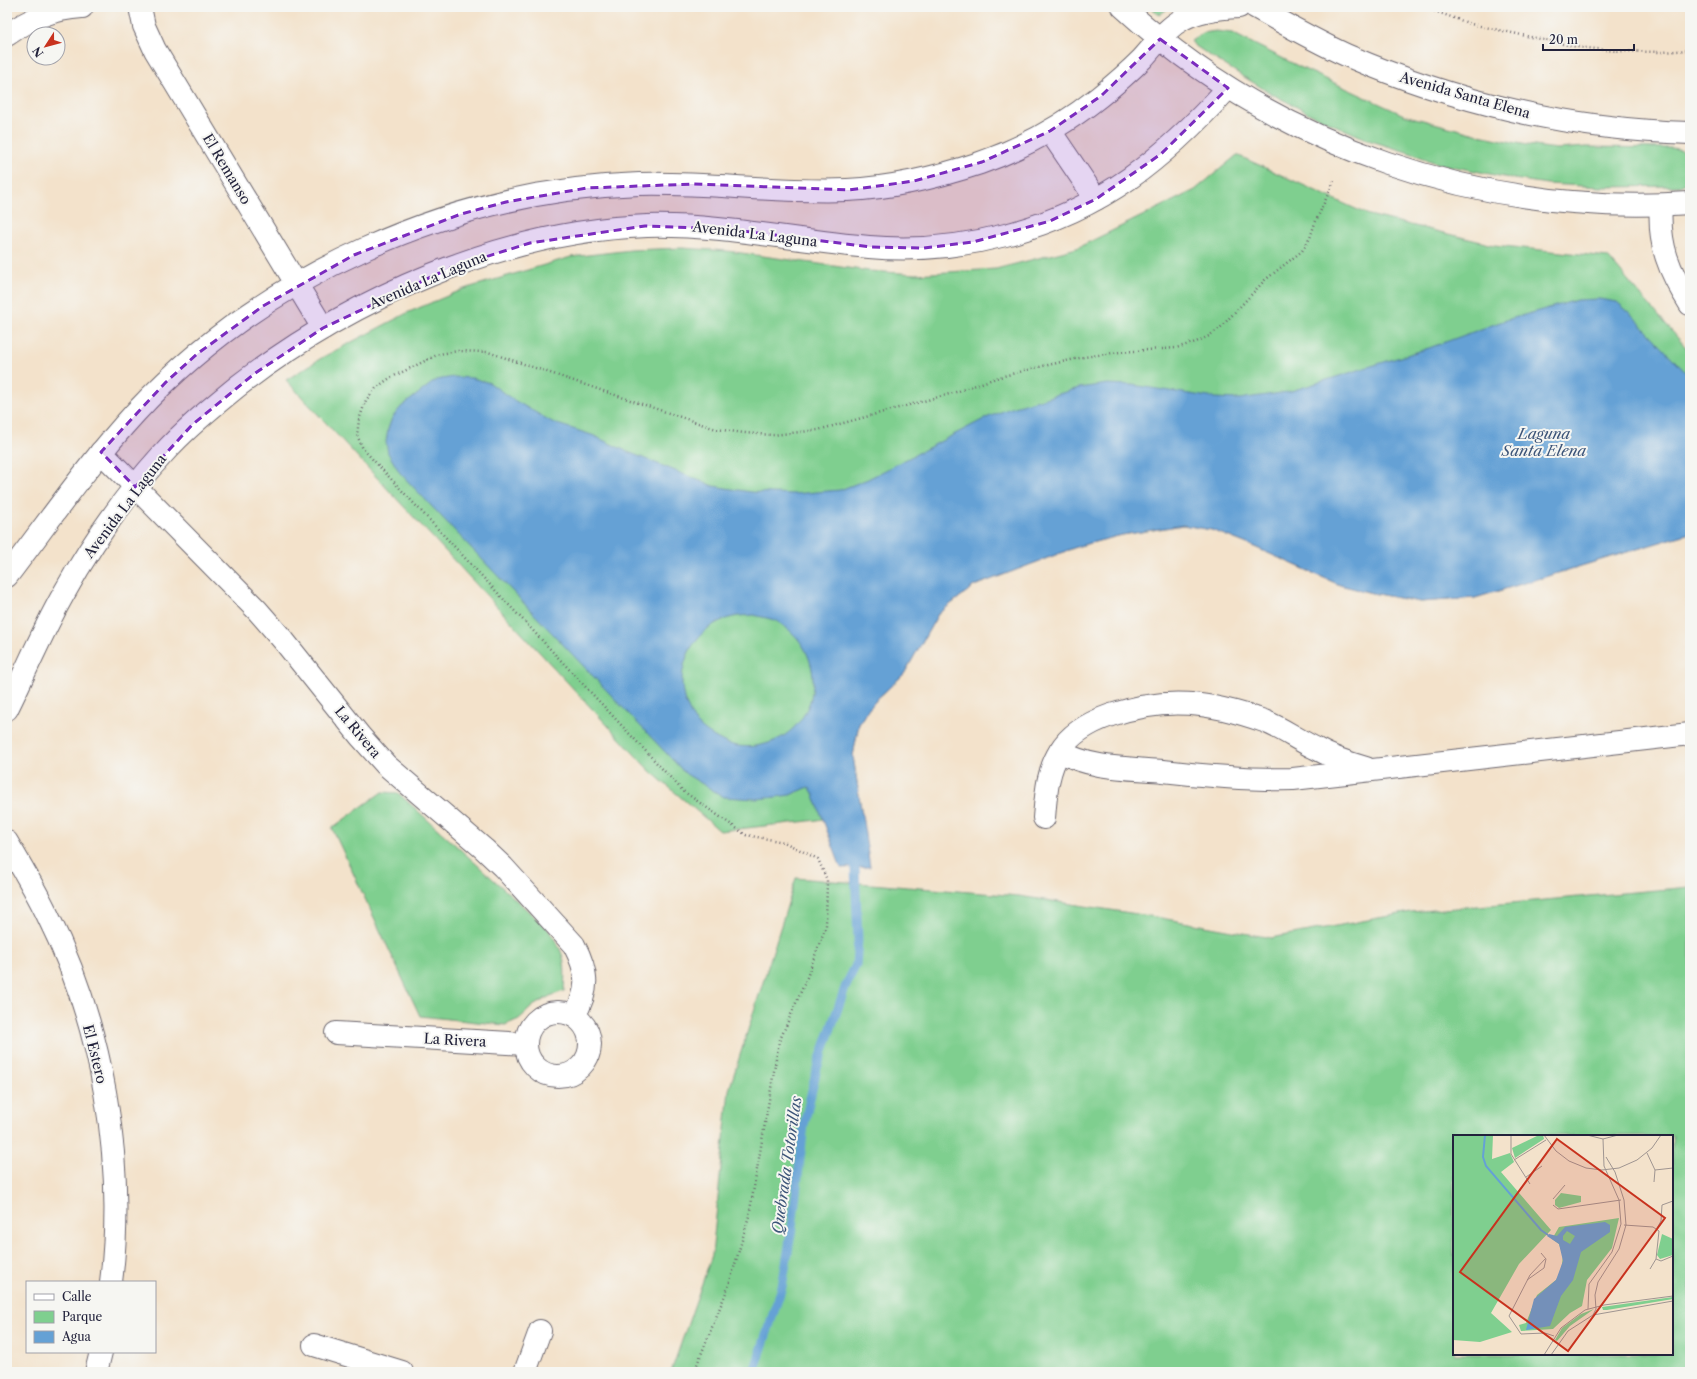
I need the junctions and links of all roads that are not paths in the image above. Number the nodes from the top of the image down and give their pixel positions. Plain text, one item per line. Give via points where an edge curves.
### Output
1 (82, 7) edge
2 (140, 7) edge
3 (1123, 7) edge
4 (1239, 7) edge
5 (1255, 7) edge
6 (7, 35) edge
7 (1160, 39) junction
8 (1228, 88) junction
9 (1050, 131) junction
10 (1690, 133) edge
11 (1096, 199) junction
12 (1690, 203) edge
13 (1661, 205) junction
14 (297, 284) junction
15 (1690, 304) edge
16 (323, 328) junction
17 (101, 452) junction
18 (135, 487) junction
19 (7, 576) edge
20 (7, 709) edge
21 (1690, 734) edge
22 (1060, 750) junction
23 (1371, 770) junction
24 (1044, 818) dead end
25 (7, 842) edge
26 (574, 1016) junction
27 (336, 1033) dead end
28 (526, 1044) junction
29 (111, 1281) edge
30 (540, 1331) dead end
31 (314, 1345) dead end
32 (101, 1353) edge
33 (96, 1372) edge
34 (402, 1372) edge
35 (525, 1372) edge

1 - 6 street via 47,13 24,23
2 - 14 street, El Remanso via 144,26 155,50
3 - 7 street
4 - 7 street via 1222,8 1185,18 1172,26
5 - 10 street, Avenida Santa Elena via 1298,32 1345,54 1394,75 1444,92 1544,117 1632,129
7 - 8 street
7 - 9 street via 1101,96
8 - 11 street, Avenida La Laguna via 1162,154
8 - 13 street via 1330,141 1379,161 1472,188 1555,201
9 - 11 street
9 - 14 street via 982,162 914,181 883,186 815,190 640,184 546,193 416,228
11 - 16 street, Avenida La Laguna via 1050,221 1012,233 973,242 924,248 871,247 686,226 645,226 570,235 504,250 450,268
12 - 13 street
13 - 15 street via 1661,237 1666,260
14 - 16 street, El Remanso
14 - 17 street via 197,354 136,412
16 - 18 street, Avenida La Laguna via 254,374 198,419
17 - 18 street, La Rivera
17 - 19 street
18 - 20 street, Avenida La Laguna via 109,522 66,590
18 - 26 street, La Rivera via 257,610 386,765 489,854 574,945 586,975 580,1006
21 - 23 street
22 - 23 street via 1071,758 1095,764 1262,780
22 - 23 street via 1077,732 1099,719 1156,703 1179,702 1237,712 1267,722 1332,756
22 - 24 street via 1047,786
25 - 29 street, El Estero via 48,914 80,994 95,1049 107,1104 115,1181
26 - 28 street via 561,1012 541,1016 531,1026
26 - 28 street via 586,1027 590,1043 587,1059 576,1071 560,1076 544,1072 532,1062
27 - 28 street, La Rivera
30 - 35 street
31 - 34 street
32 - 33 street

